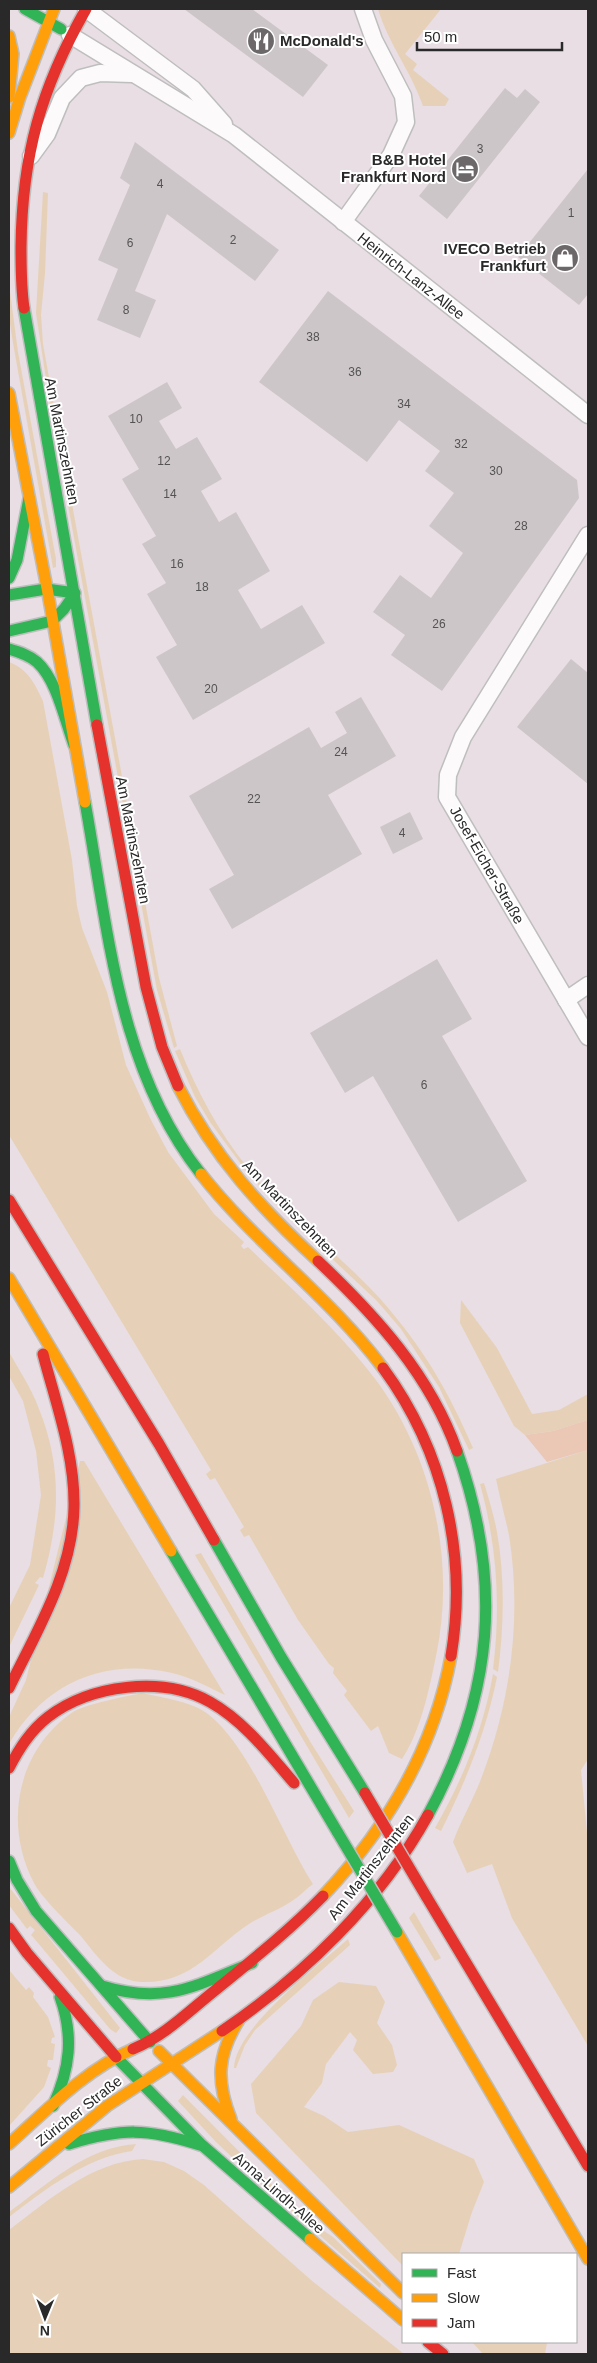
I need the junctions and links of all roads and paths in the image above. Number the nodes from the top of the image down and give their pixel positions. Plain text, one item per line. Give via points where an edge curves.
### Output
1 (25, 9) edge
2 (54, 9) edge
3 (86, 9) edge
4 (364, 9) edge
5 (49, 21) junction
6 (70, 35) junction
7 (9, 36) edge
8 (138, 75) junction
9 (9, 97) edge
10 (9, 133) edge
11 (234, 135) junction
12 (27, 162) junction
13 (343, 222) junction
14 (9, 393) edge
15 (588, 416) edge
16 (29, 498) junction
17 (588, 535) edge
18 (9, 578) edge
19 (46, 590) junction
20 (75, 592) junction
21 (9, 595) edge
22 (52, 620) junction
23 (9, 631) edge
24 (9, 649) edge
25 (74, 745) junction
26 (588, 986) edge
27 (566, 1000) junction
28 (588, 1037) edge
29 (9, 1200) edge
30 (9, 1278) edge
31 (36, 1324) junction
32 (9, 1688) edge
33 (9, 1768) edge
34 (338, 1833) junction
35 (9, 1860) edge
36 (9, 1928) edge
37 (252, 1963) junction
38 (54, 1984) junction
39 (102, 1986) junction
40 (240, 2019) junction
41 (150, 2042) junction
42 (116, 2057) junction
43 (170, 2062) junction
44 (142, 2082) junction
45 (53, 2106) junction
46 (236, 2129) junction
47 (9, 2144) edge
48 (202, 2145) junction
49 (56, 2148) junction
50 (588, 2166) edge
51 (9, 2187) edge
52 (575, 2238) junction
53 (588, 2259) edge
54 (588, 2266) edge
55 (402, 2292) edge
56 (402, 2319) edge
57 (429, 2343) edge
58 (442, 2354) edge

1 - 5 main road
2 - 5 main road
3 - 6 main road, Am Martinszehnten
3 - 11 street, Heinrich-Lanz-Allee via 193,89
4 - 13 street via 374,40 404,96 406,122 391,156
5 - 6 main road
5 - 10 main road
6 - 8 street, Heinrich-Lanz-Allee
6 - 12 main road, Am Martinszehnten via 58,57 45,95
7 - 9 main road via 13,54
8 - 11 street, Heinrich-Lanz-Allee
8 - 12 street, Heinrich-Lanz-Allee via 113,72 81,78 62,98 47,134
11 - 13 street, Heinrich-Lanz-Allee
12 - 20 main road, Am Martinszehnten via 20,221 23,304
13 - 15 street, Heinrich-Lanz-Allee
14 - 16 main road, Am Martinszehnten
16 - 18 main road via 17,560
16 - 19 main road, Am Martinszehnten
17 - 27 street, Josef-Eicher-Straße via 463,737 448,775 447,798
19 - 20 main road
19 - 21 main road
19 - 22 main road, Am Martinszehnten
20 - 22 main road
20 - 40 main road, Am Martinszehnten via 141,965 152,1013 174,1079 194,1119 234,1176 270,1216 383,1326 413,1366 435,1402 462,1464 480,1532 485,1570 487,1606 476,1702 451,1775 426,1823 334,1937
22 - 23 main road
22 - 25 main road, Am Martinszehnten
24 - 25 main road via 40,666 53,689
25 - 37 main road, Am Martinszehnten via 117,978 136,1052 160,1108 187,1156 209,1186 376,1358 416,1421 434,1461 452,1526 458,1588 451,1666 430,1737 416,1771 366,1847 308,1914
26 - 27 street
27 - 28 street, Josef-Eicher-Straße
29 - 50 main road, bridge via 159,1444 281,1656
30 - 31 main road
31 - 32 main road via 67,1449 74,1508 64,1566
31 - 34 main road
33 - 34 main road via 16,1752 39,1723 79,1698 121,1688 176,1690 208,1701 232,1716
34 - 52 main road, bridge
35 - 39 main road, Anna-Lindh-Allee via 36,1911
36 - 38 main road
37 - 39 main road via 160,1995 133,1995
37 - 41 main road, Am Martinszehnten
38 - 42 main road, Anna-Lindh-Allee
38 - 45 main road via 65,2010 70,2042 67,2074
39 - 41 main road, Anna-Lindh-Allee
40 - 43 main road, Am Martinszehnten
40 - 46 main road via 226,2043 220,2070 223,2100
41 - 42 main road, Züricher Straße
41 - 43 main road, Anna-Lindh-Allee
42 - 44 main road, Anna-Lindh-Allee
42 - 45 main road, Züricher Straße
43 - 44 main road, Züricher Straße
43 - 46 main road, Anna-Lindh-Allee
44 - 48 main road, Anna-Lindh-Allee
44 - 49 main road, Züricher Straße
45 - 47 main road, Züricher Straße
46 - 55 main road, Anna-Lindh-Allee via 354,2241
48 - 49 main road via 162,2133 132,2129
48 - 56 main road, Anna-Lindh-Allee
49 - 51 main road, Züricher Straße
52 - 53 main road
52 - 54 main road
57 - 58 main road

